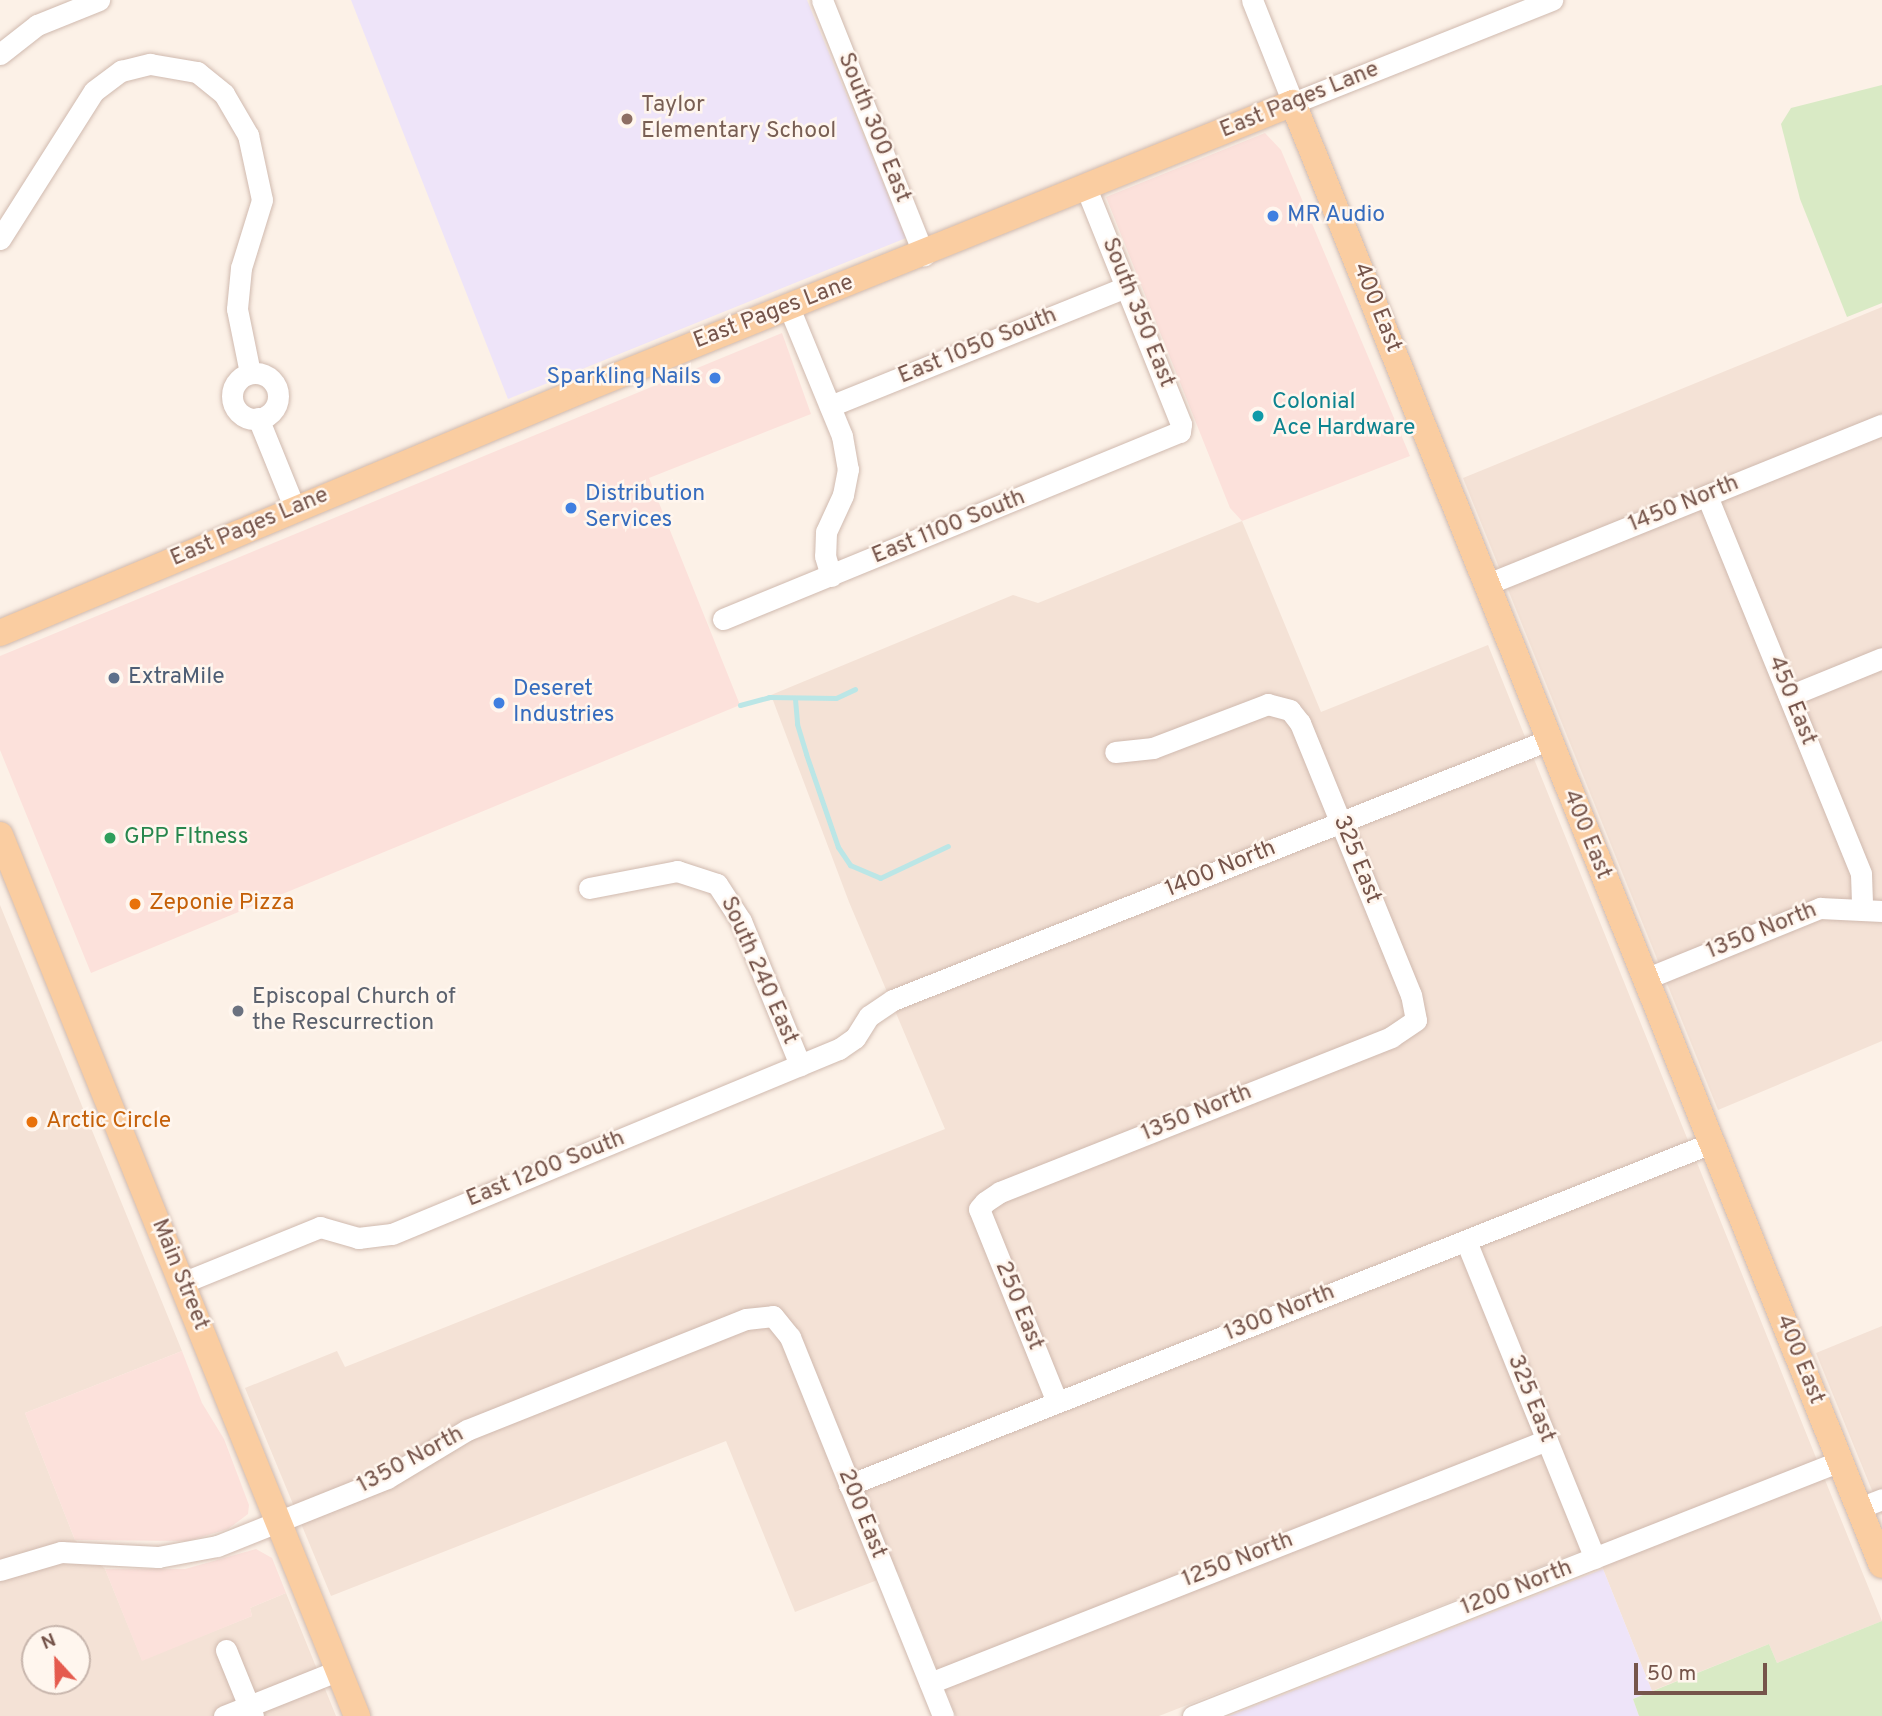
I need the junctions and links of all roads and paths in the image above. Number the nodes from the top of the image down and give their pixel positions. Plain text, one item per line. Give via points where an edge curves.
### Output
1 (99, 0) edge
2 (822, 0) edge
3 (1252, 0) edge
4 (1552, 0) edge
5 (0, 54) edge
6 (1293, 103) junction
7 (1086, 188) junction
8 (0, 239) edge
9 (924, 255) junction
10 (1126, 287) junction
11 (788, 305) junction
12 (250, 373) junction
13 (830, 406) junction
14 (258, 418) junction
15 (1882, 425) edge
16 (1174, 437) joint
17 (1707, 496) junction
18 (295, 509) junction
19 (831, 576) junction
20 (1485, 585) junction
21 (723, 619) dead end
22 (0, 633) edge
23 (1882, 658) edge
24 (1789, 696) junction
25 (1548, 740) junction
26 (1115, 752) dead end
27 (1341, 822) junction
28 (0, 835) edge
29 (589, 888) dead end
30 (1872, 910) edge
31 (1645, 979) junction
32 (893, 1000) joint
33 (1416, 1020) joint
34 (800, 1065) junction
35 (1711, 1143) junction
36 (979, 1209) joint
37 (1466, 1241) junction
38 (182, 1283) junction
39 (773, 1316) joint
40 (1057, 1402) junction
41 (1547, 1440) junction
42 (1840, 1461) junction
43 (849, 1485) junction
44 (1870, 1504) edge
45 (279, 1523) junction
46 (1595, 1558) junction
47 (1882, 1565) edge
48 (0, 1570) edge
49 (226, 1650) dead end
50 (339, 1670) junction
51 (930, 1683) junction
52 (251, 1711) edge
53 (225, 1716) edge
54 (357, 1716) edge
55 (943, 1716) edge
56 (1193, 1716) edge

1 - 5 street via 37,25
2 - 9 street, South 300 East
3 - 6 street
4 - 6 street, East Pages Lane
6 - 7 main road, East Pages Lane
6 - 20 main road, 400 East
7 - 9 main road, East Pages Lane
7 - 10 street, South 350 East
8 - 12 street via 87,100 121,71 150,64 197,72 224,94 248,135 262,200 241,268 237,309
9 - 11 main road, East Pages Lane
10 - 13 street, East 1050 South
10 - 16 street, South 350 East via 1181,424
11 - 13 street
11 - 18 main road, East Pages Lane
12 - 14 street via 234,384 233,403 244,416
12 - 14 street via 266,375 278,394 272,411
13 - 19 street via 848,470 827,532 825,556
14 - 18 street
15 - 17 street, 1450 North
16 - 19 street, East 1100 South
17 - 20 street, 1450 North
17 - 24 street, 450 East
18 - 22 main road, East Pages Lane
19 - 21 street, East 1100 South
20 - 25 main road, 400 East
23 - 24 street
24 - 30 street, 450 East
25 - 27 street, 1400 North
25 - 31 main road, 400 East
26 - 27 street, 325 East via 1153,748 1260,706 1284,705 1300,723
27 - 32 street, 1400 North
27 - 33 street, 325 East via 1411,995
28 - 38 main road, Main Street
29 - 34 street, South 240 East via 677,871 717,884 741,921
30 - 31 street, 1350 North via 1820,908
31 - 35 main road, 400 East
32 - 34 street, East 1200 South via 869,1016 847,1044
33 - 36 street, 1350 North via 1391,1037 1000,1192
34 - 38 street, East 1200 South via 380,1238 358,1238 320,1227
35 - 37 street, 1300 North
35 - 42 main road, 400 East
36 - 40 street, 250 East
37 - 40 street, 1300 North
37 - 41 street, 325 East
38 - 45 main road, Main Street
39 - 43 street, 200 East via 790,1337
39 - 45 street, 1350 North via 746,1319 467,1430 387,1478
40 - 43 street, 1300 North
41 - 46 street, 325 East
41 - 51 street, 1250 North
42 - 44 main road, 400 East
42 - 46 street, 1200 North
43 - 51 street, 200 East
44 - 47 main road, 400 East
45 - 48 street, 1350 North via 178,1555 61,1552
45 - 50 main road, Main Street
46 - 56 street, 1200 North
49 - 52 street
50 - 52 street
50 - 54 main road, Main Street
51 - 55 street, 200 East
52 - 53 street

